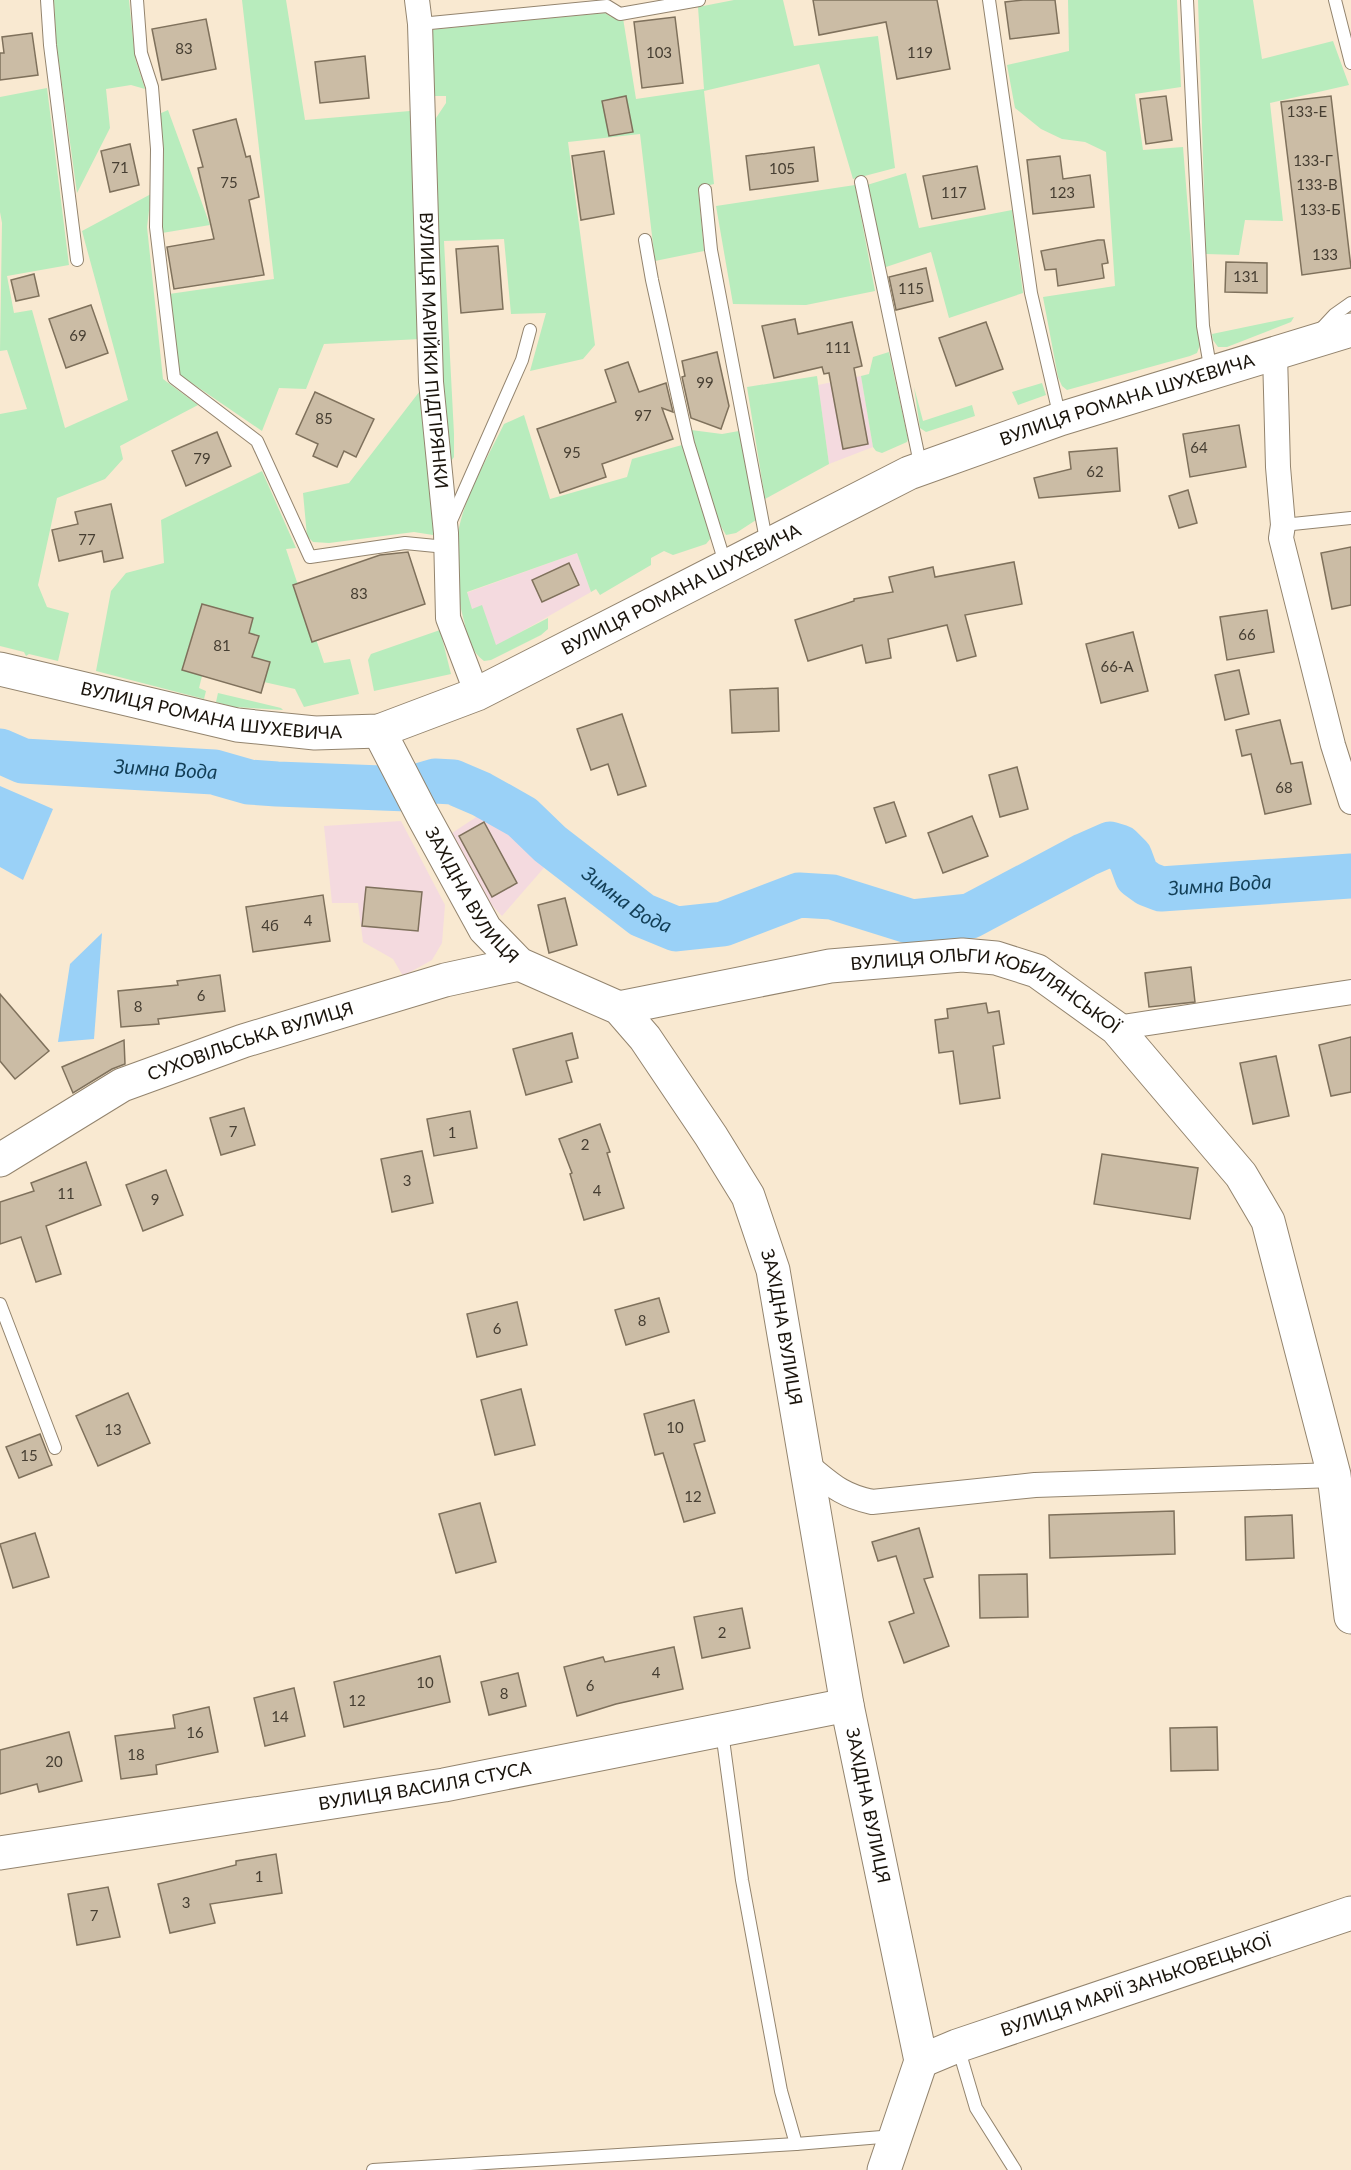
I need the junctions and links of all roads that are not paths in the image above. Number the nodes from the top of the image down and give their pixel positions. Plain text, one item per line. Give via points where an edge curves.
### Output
1 (47, 0) edge
2 (137, 0) edge
3 (417, 0) edge
4 (699, 0) edge
5 (989, 0) edge
6 (1187, 0) edge
7 (1335, 0) edge
8 (420, 24) junction
9 (1351, 63) edge
10 (861, 182) dead end
11 (705, 190) dead end
12 (645, 240) dead end
13 (77, 260) dead end
14 (1351, 303) edge
15 (530, 330) dead end
16 (1351, 330) edge
17 (1307, 343) junction
18 (1275, 354) junction
19 (1211, 373) junction
20 (1060, 419) junction
21 (921, 469) junction
22 (1351, 518) edge
23 (1283, 525) junction
24 (446, 540) junction
25 (767, 546) junction
26 (727, 567) junction
27 (0, 669) edge
28 (477, 694) junction
29 (379, 731) junction
30 (1351, 802) edge
31 (519, 964) junction
32 (1351, 992) edge
33 (620, 1008) junction
34 (1116, 1028) junction
35 (0, 1160) edge
36 (0, 1304) edge
37 (55, 1448) dead end
38 (806, 1464) junction
39 (1334, 1475) junction
40 (1351, 1617) edge
41 (847, 1705) junction
42 (722, 1729) junction
43 (0, 1853) edge
44 (1351, 1913) edge
45 (957, 2046) junction
46 (921, 2061) junction
47 (895, 2136) junction
48 (796, 2144) junction
49 (373, 2170) edge
50 (884, 2170) edge
51 (1015, 2170) edge

1 - 13 lane
2 - 24 lane via 141,53 153,87 158,149 156,227 174,378 257,441 310,557
3 - 8 street, ВУЛИЦЯ МАРІЙКИ ПІДГІРЯНКИ
4 - 8 lane via 620,14 607,6
5 - 20 lane via 1031,293
6 - 19 lane via 1203,326
7 - 9 lane
8 - 24 street, ВУЛИЦЯ МАРІЙКИ ПІДГІРЯНКИ via 431,382
10 - 21 lane
11 - 25 lane via 711,250
12 - 26 lane via 688,443
14 - 17 lane
15 - 24 lane via 522,360
16 - 17 street, ВУЛИЦЯ РОМАНА ШУХЕВИЧА
17 - 18 street, ВУЛИЦЯ РОМАНА ШУХЕВИЧА
18 - 19 street, ВУЛИЦЯ РОМАНА ШУХЕВИЧА
18 - 23 street
19 - 20 street, ВУЛИЦЯ РОМАНА ШУХЕВИЧА
20 - 21 street, ВУЛИЦЯ РОМАНА ШУХЕВИЧА
21 - 25 street, ВУЛИЦЯ РОМАНА ШУХЕВИЧА
22 - 23 lane
23 - 30 street via 1281,538
24 - 28 street, ВУЛИЦЯ МАРІЙКИ ПІДГІРЯНКИ via 448,618
25 - 26 street, ВУЛИЦЯ РОМАНА ШУХЕВИЧА
26 - 28 street, ВУЛИЦЯ РОМАНА ШУХЕВИЧА
27 - 29 street, ВУЛИЦЯ РОМАНА ШУХЕВИЧА via 237,725 315,733
28 - 29 street, ВУЛИЦЯ РОМАНА ШУХЕВИЧА
29 - 31 street, ЗАХІДНА ВУЛИЦЯ via 485,929
31 - 33 street, ЗАХІДНА ВУЛИЦЯ
31 - 35 street, СУХОВІЛЬСЬКА ВУЛИЦЯ via 445,980 243,1041 122,1085
32 - 34 street, ВУЛИЦЯ ОЛЬГИ КОБИЛЯНСЬКОЇ
33 - 34 street, ВУЛИЦЯ ОЛЬГИ КОБИЛЯНСЬКОЇ via 830,966 962,955 996,958 1036,972
33 - 38 street, ЗАХІДНА ВУЛИЦЯ via 645,1038 748,1196 773,1270
34 - 39 street via 1241,1175 1268,1221
36 - 37 lane
38 - 39 street via 852,1498 872,1502 1035,1485
38 - 41 street, ЗАХІДНА ВУЛИЦЯ
39 - 40 street
41 - 42 street, ВУЛИЦЯ ВАСИЛЯ СТУСА
41 - 46 street, ЗАХІДНА ВУЛИЦЯ
42 - 43 street, ВУЛИЦЯ ВАСИЛЯ СТУСА via 444,1785
42 - 48 lane via 742,1880 781,2091
44 - 45 street, ВУЛИЦЯ МАРІЇ ЗАНЬКОВЕЦЬКОЇ
45 - 46 street, ВУЛИЦЯ МАРІЇ ЗАНЬКОВЕЦЬКОЇ
45 - 51 lane via 976,2108
46 - 47 street
47 - 48 lane
47 - 50 street
48 - 49 lane

